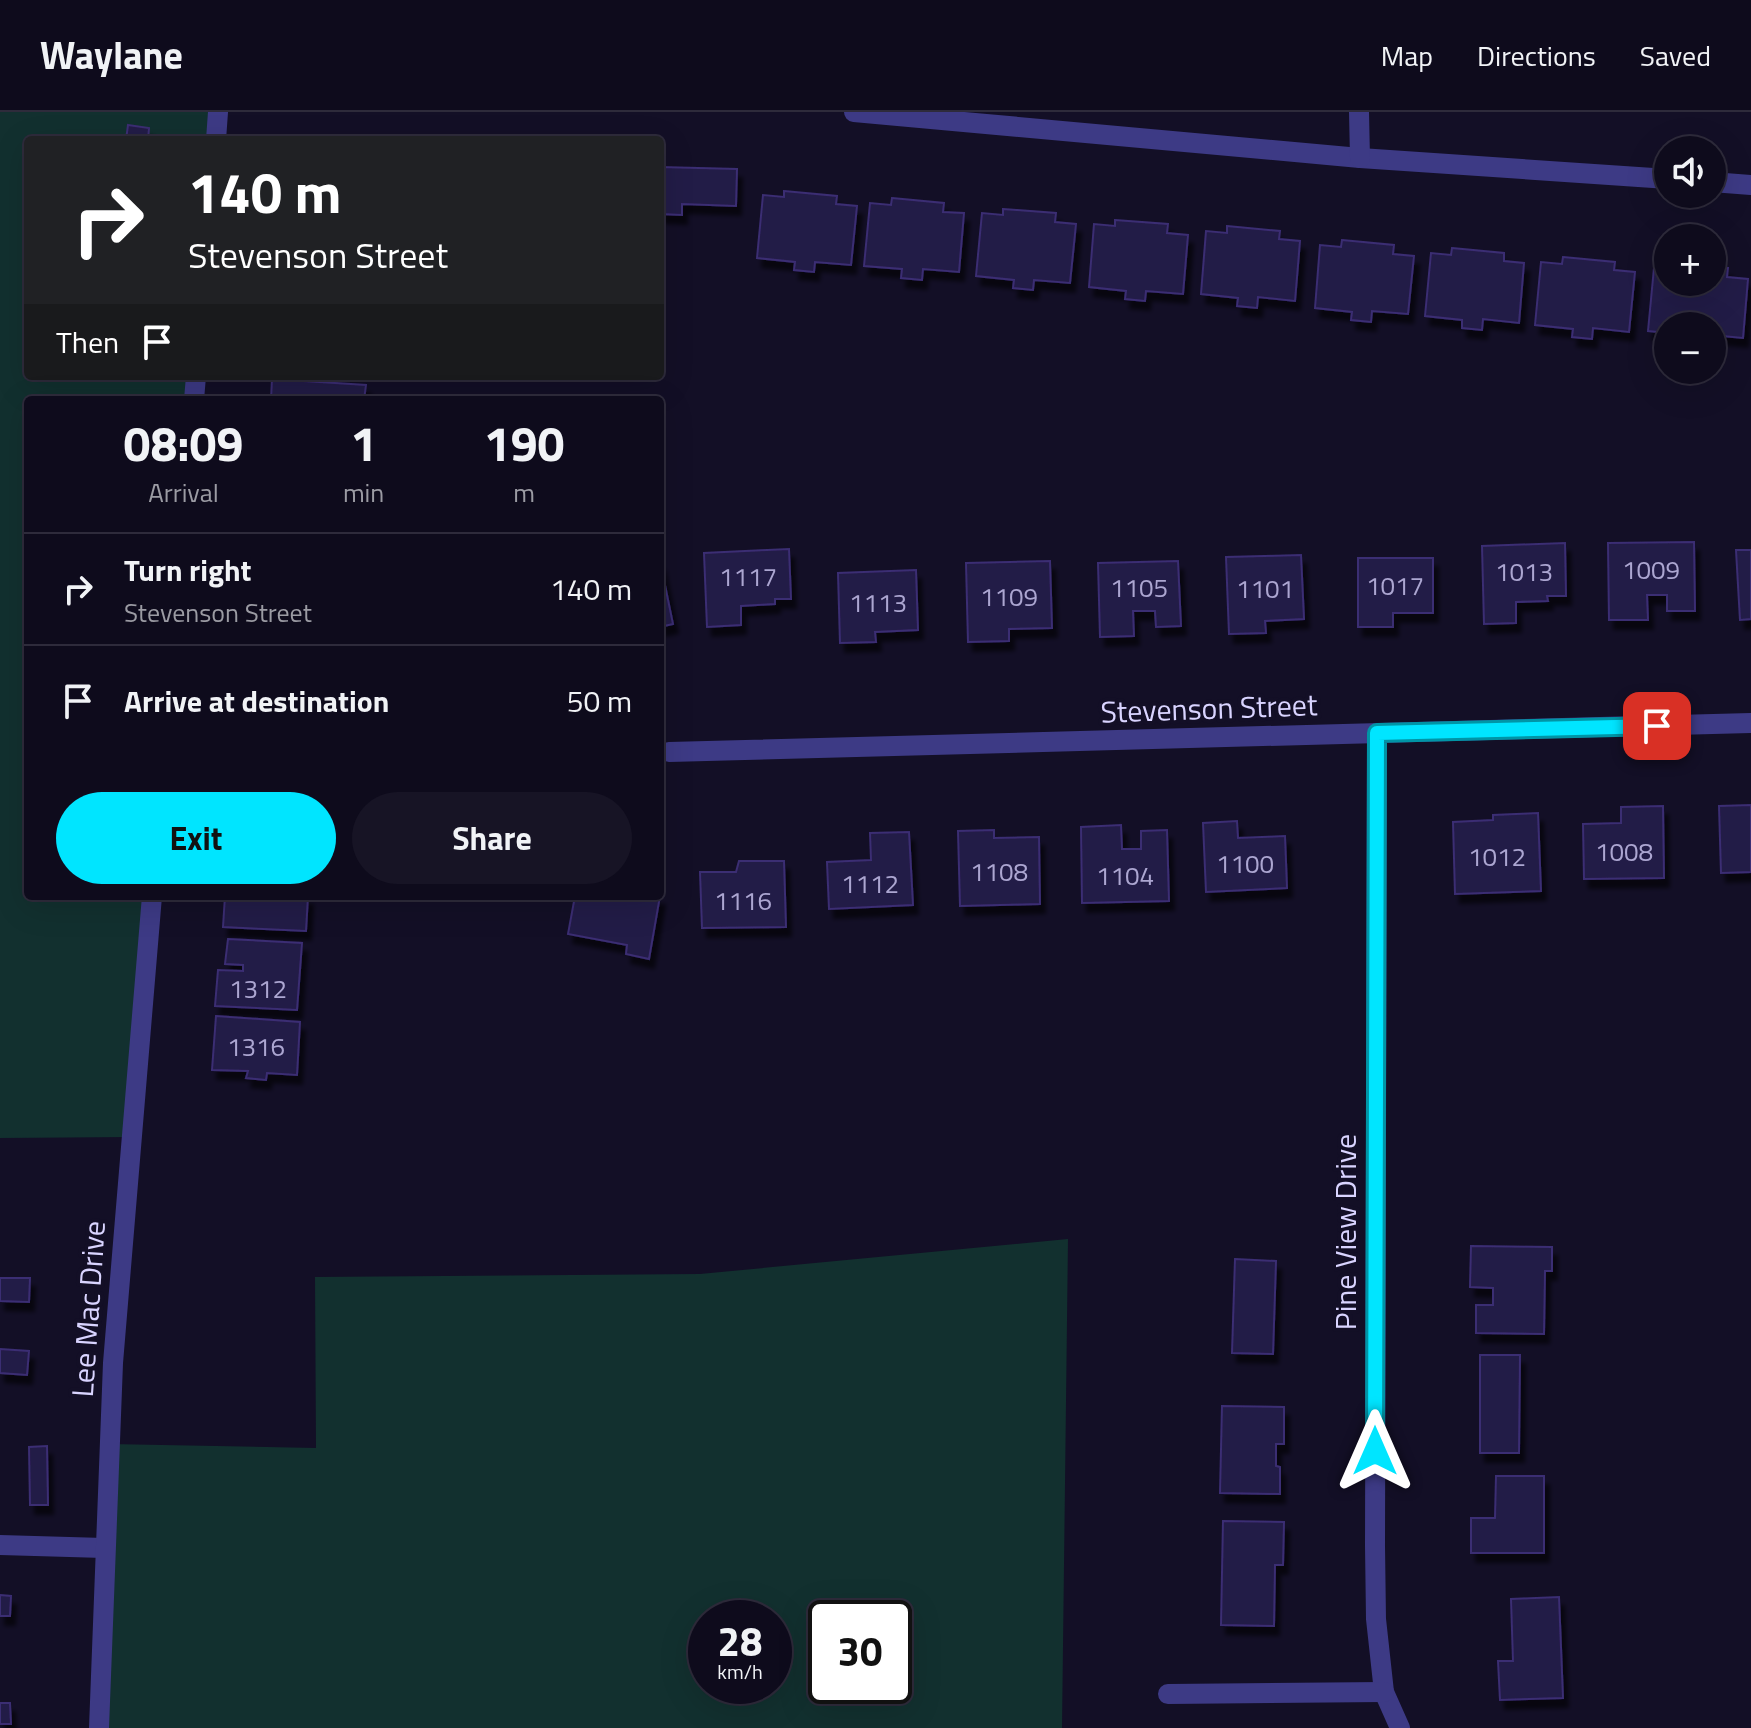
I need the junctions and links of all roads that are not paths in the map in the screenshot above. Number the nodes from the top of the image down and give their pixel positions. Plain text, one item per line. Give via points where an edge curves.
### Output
1 (218, 112) edge
2 (854, 112) edge
3 (1359, 112) edge
4 (216, 136) edge
5 (1360, 158) junction
6 (1654, 178) edge
7 (1726, 183) edge
8 (1751, 185) edge
9 (1751, 723) edge
10 (1377, 733) junction
11 (669, 752) dead end
12 (152, 900) edge
13 (0, 1545) edge
14 (104, 1548) junction
15 (1384, 1692) junction
16 (1168, 1694) dead end
17 (99, 1728) edge
18 (1400, 1728) edge

1 - 4 street
2 - 5 street
3 - 5 street
5 - 6 street
7 - 8 street
9 - 10 street, Stevenson Street
10 - 11 street, Stevenson Street
10 - 15 street, Pine View Drive via 1375,1546
12 - 14 street, Lee Mac Drive via 113,1363
13 - 14 street
14 - 17 street, Lee Mac Drive
15 - 16 street
15 - 18 street, Pine View Drive

